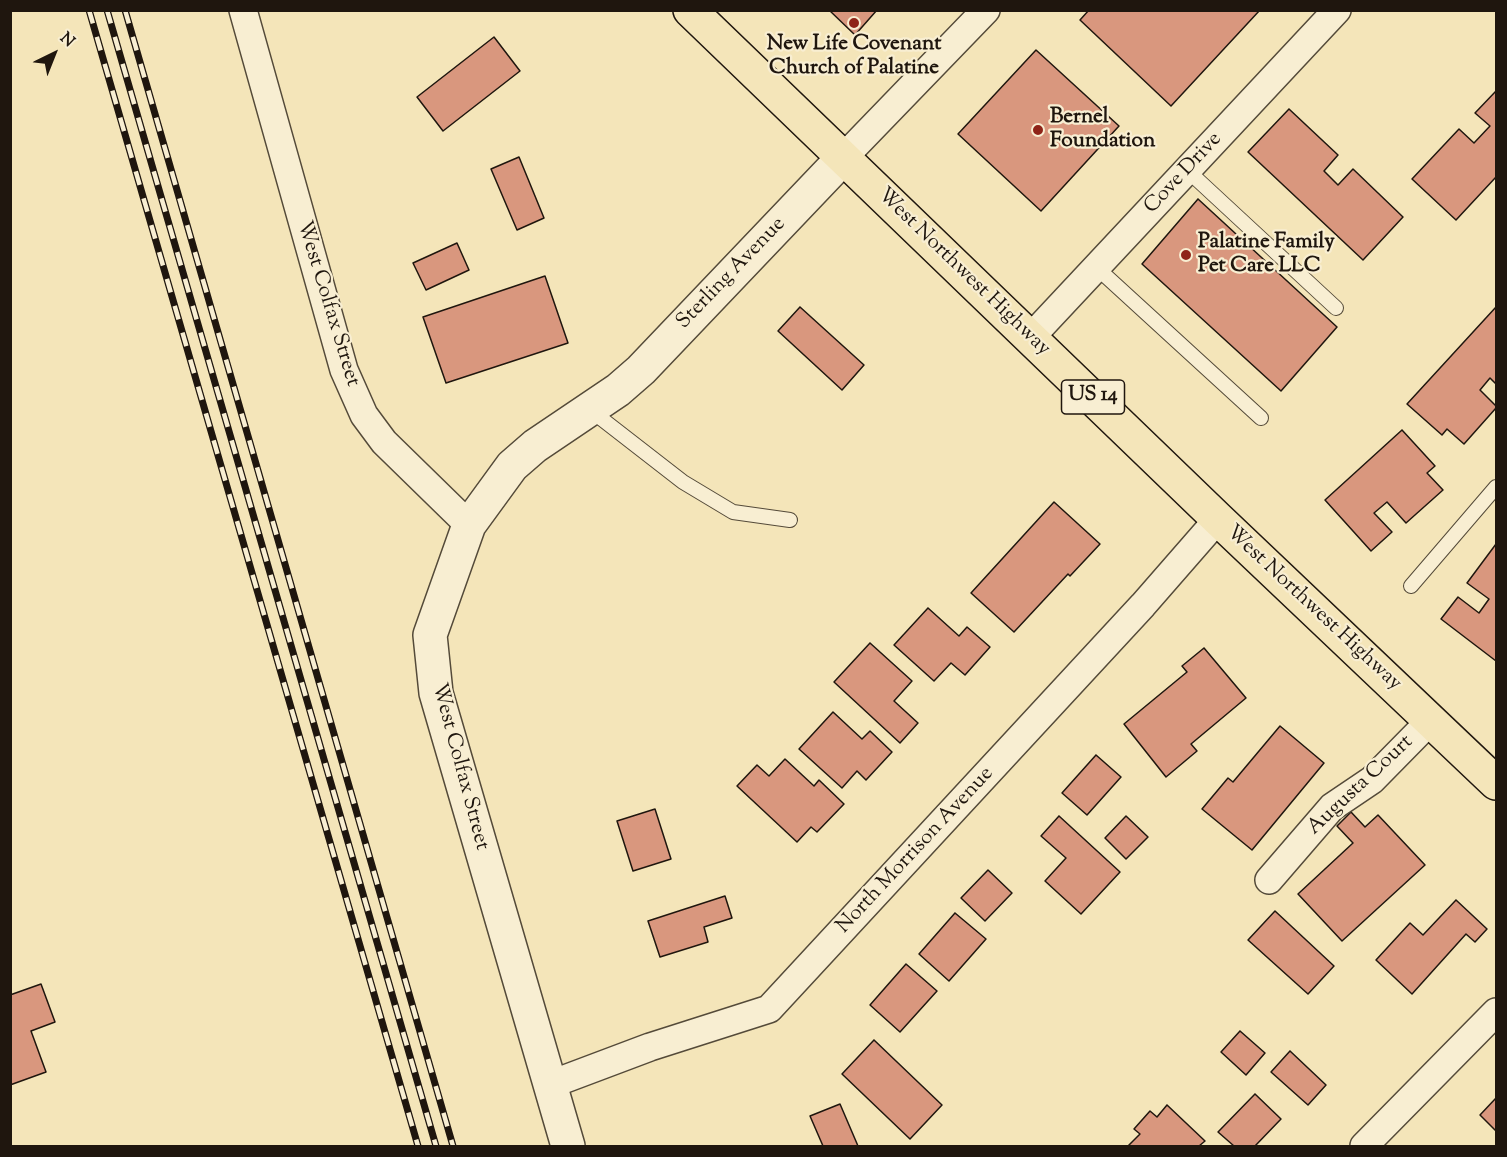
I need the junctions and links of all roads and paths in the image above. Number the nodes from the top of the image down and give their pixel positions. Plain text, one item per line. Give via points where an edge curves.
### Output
1 (243, 10) edge
2 (690, 10) edge
3 (986, 10) edge
4 (1337, 10) edge
5 (843, 158) junction
6 (1187, 170) junction
7 (1096, 267) junction
8 (1336, 308) dead end
9 (1031, 337) junction
10 (588, 409) junction
11 (1261, 418) dead end
12 (1497, 487) edge
13 (1218, 519) junction
14 (790, 520) dead end
15 (469, 525) junction
16 (1411, 586) dead end
17 (1431, 720) junction
18 (1497, 783) edge
19 (1269, 880) dead end
20 (1497, 1012) edge
21 (549, 1084) junction
22 (568, 1146) edge
23 (1364, 1146) edge

1 - 15 street, West Colfax Street via 344,370 364,415 384,442
2 - 5 main road, West Northwest Highway / US 14
3 - 5 street, Sterling Avenue
4 - 6 street, Cove Drive
5 - 9 main road, West Northwest Highway / US 14
5 - 10 street, Sterling Avenue via 641,369
6 - 7 street, Cove Drive
6 - 8 lane
7 - 9 street, Cove Drive
7 - 11 lane
9 - 13 main road, West Northwest Highway / US 14
10 - 14 lane via 683,482 733,512
10 - 15 street, Sterling Avenue via 512,466
12 - 16 lane
13 - 17 main road, West Northwest Highway / US 14
13 - 21 street, North Morrison Avenue via 769,1010
15 - 21 street, West Colfax Street via 430,635 436,693
17 - 18 main road, West Northwest Highway / US 14
17 - 19 street, Augusta Court via 1372,780 1332,807
20 - 23 street
21 - 22 street, West Colfax Street

